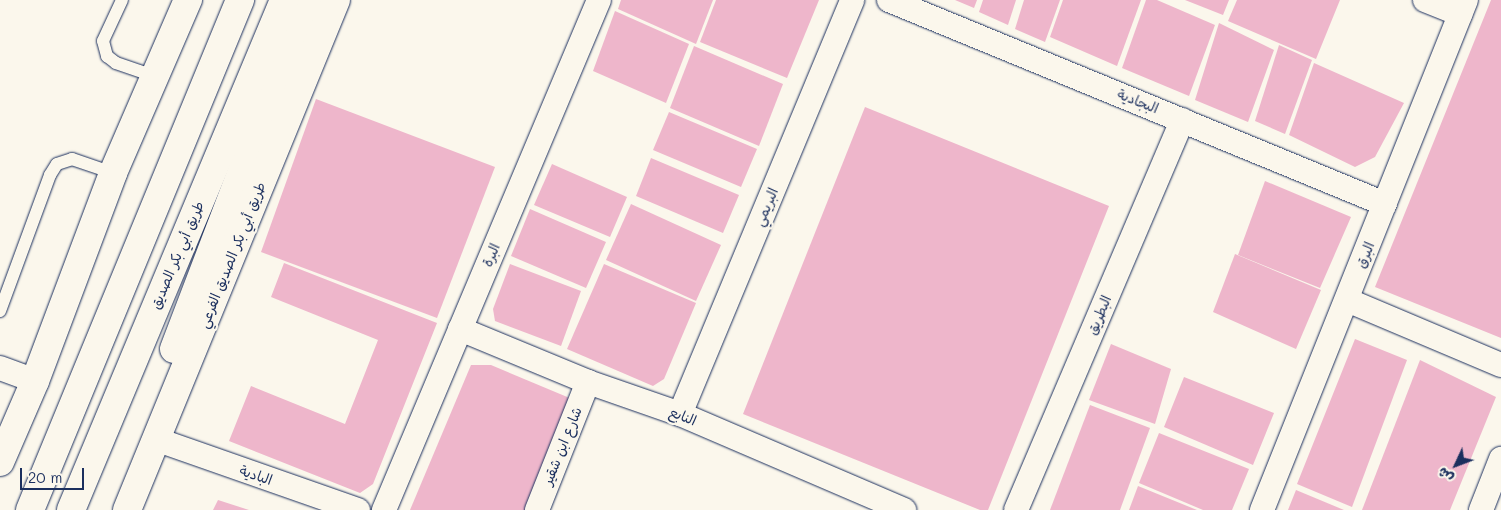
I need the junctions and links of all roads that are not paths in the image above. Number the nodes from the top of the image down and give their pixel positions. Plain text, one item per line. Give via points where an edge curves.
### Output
1 (122, 0) edge
2 (188, 0) edge
3 (240, 0) edge
4 (284, 0) edge
5 (307, 0) edge
6 (336, 0) edge
7 (600, 0) edge
8 (852, 0) edge
9 (889, 0) edge
10 (1425, 0) edge
11 (1463, 7) edge
12 (154, 76) junction
13 (1182, 120) junction
14 (113, 173) junction
15 (1385, 204) junction
16 (1346, 300) junction
17 (0, 311) edge
18 (460, 329) junction
19 (1501, 365) edge
20 (0, 368) edge
21 (34, 381) junction
22 (588, 382) junction
23 (680, 414) junction
24 (155, 439) junction
25 (1501, 459) edge
26 (0, 462) edge
27 (1490, 503) edge
28 (30, 510) edge
29 (72, 510) edge
30 (116, 510) edge
31 (128, 510) edge
32 (358, 510) edge
33 (384, 510) edge
34 (537, 510) edge
35 (904, 510) edge
36 (1016, 510) edge
37 (1262, 510) edge

1 - 12 lane via 102,42 107,56 116,64
2 - 12 main road
3 - 28 main road
4 - 29 main road, طريق أبي بكر الصديق via 120,388
5 - 30 main road via 127,472
6 - 24 main road, طريق أبي بكر الصديق الفرعي
7 - 18 street, البرة
8 - 23 street, البريمي
9 - 13 street, البجادية
10 - 11 street
11 - 15 street, البرق
12 - 14 main road
13 - 15 street, البجادية
13 - 36 street, البطريق
14 - 17 lane via 72,159 57,164
14 - 21 main road
15 - 16 street, البرق
16 - 19 street
16 - 37 street, البرق
18 - 22 street, النابع
18 - 33 street, البرة
20 - 21 street
21 - 26 main road
22 - 23 street, النابع
22 - 34 street, شارع ابن شقير
23 - 35 street, النابع
24 - 31 main road, طريق أبي بكر الصديق الفرعي
24 - 32 street, البادية
25 - 27 street

